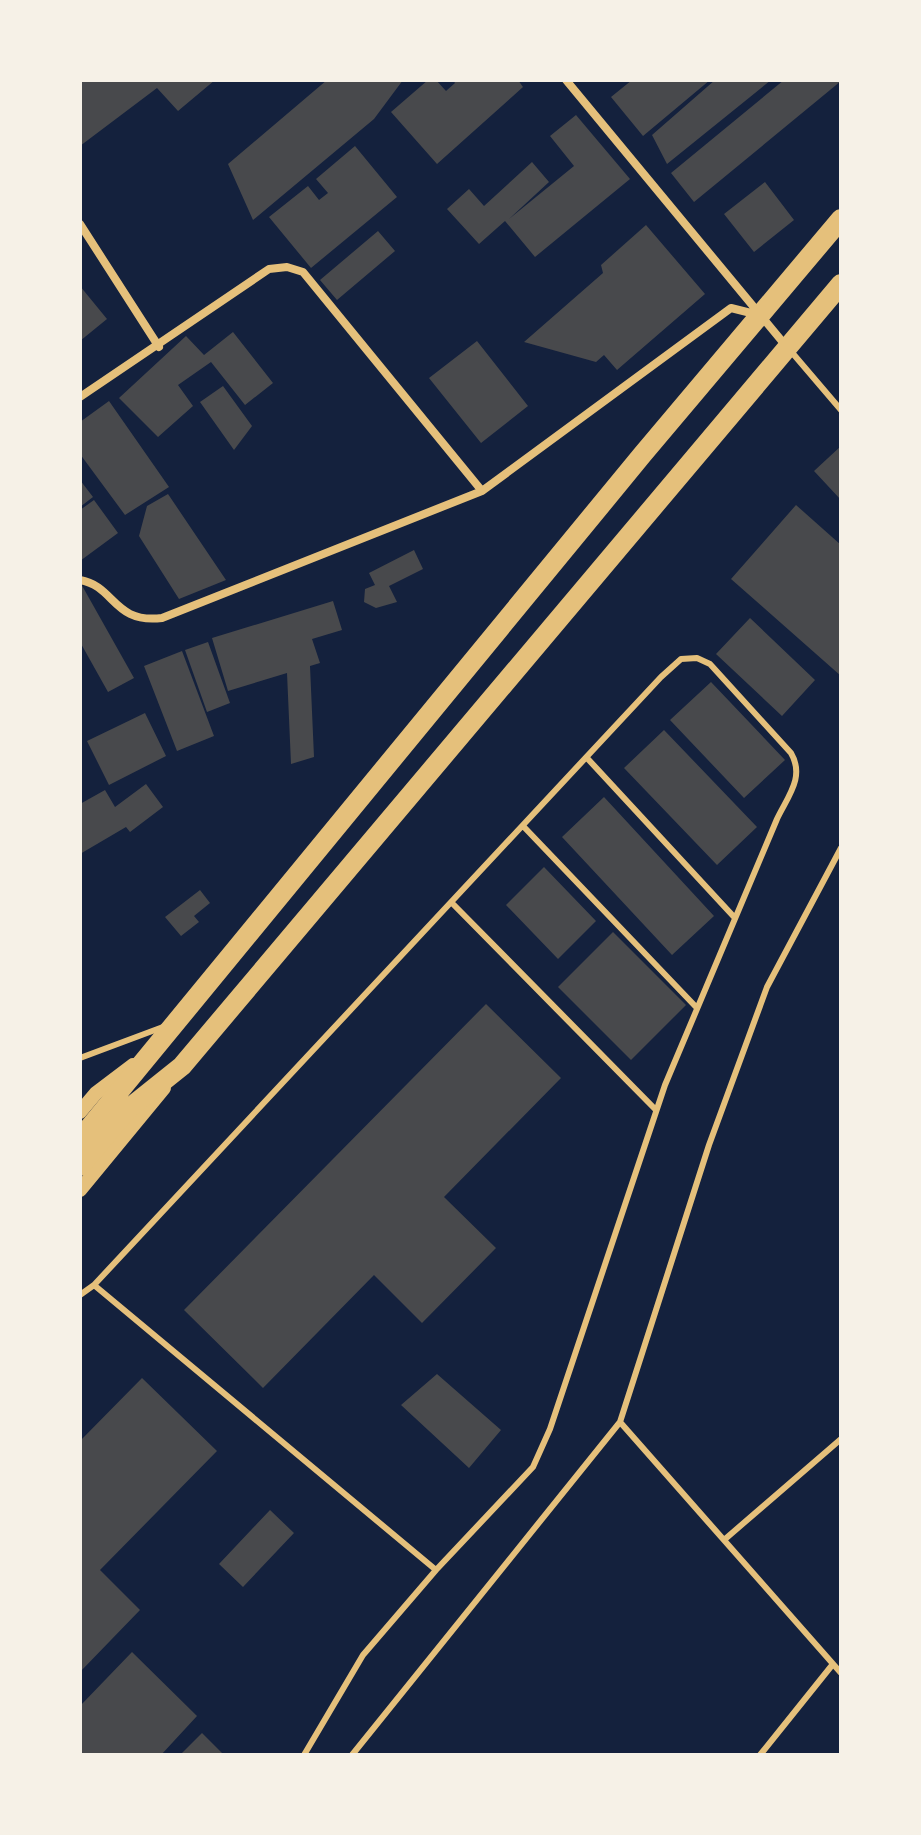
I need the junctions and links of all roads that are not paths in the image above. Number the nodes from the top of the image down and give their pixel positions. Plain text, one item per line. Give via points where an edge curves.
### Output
1 (566, 80) edge
2 (841, 219) edge
3 (80, 224) edge
4 (841, 284) edge
5 (760, 315) junction
6 (786, 346) junction
7 (159, 347) junction
8 (80, 397) edge
9 (841, 410) edge
10 (482, 491) junction
11 (80, 580) edge
12 (587, 758) junction
13 (524, 827) junction
14 (841, 848) edge
15 (453, 904) junction
16 (735, 918) junction
17 (697, 1008) junction
18 (178, 1021) junction
19 (156, 1048) junction
20 (80, 1058) edge
21 (182, 1066) junction
22 (656, 1110) junction
23 (80, 1112) edge
24 (80, 1139) edge
25 (80, 1166) edge
26 (80, 1190) edge
27 (94, 1285) junction
28 (80, 1295) edge
29 (620, 1422) junction
30 (841, 1439) edge
31 (724, 1540) junction
32 (436, 1570) junction
33 (833, 1664) junction
34 (841, 1673) edge
35 (304, 1755) edge
36 (352, 1755) edge
37 (760, 1755) edge

1 - 5 street
2 - 5 main road
3 - 7 street
4 - 6 main road
5 - 6 street
5 - 10 street via 731,308
5 - 18 main road
6 - 9 lane
6 - 21 main road
7 - 8 street
7 - 10 street via 269,269 303,272
10 - 11 street via 162,618 142,621 128,615
12 - 13 lane
12 - 16 lane
12 - 16 lane via 681,659 710,664 798,765 798,779
13 - 15 lane
13 - 17 lane
14 - 29 lane via 767,987 709,1145
15 - 22 lane
15 - 27 lane
16 - 17 lane
17 - 22 lane
18 - 19 main road
18 - 20 lane
19 - 23 street via 96,1093
19 - 24 main road
21 - 25 main road via 127,1110
21 - 26 street
22 - 32 lane via 533,1467
27 - 28 lane
27 - 32 lane
29 - 31 lane
29 - 36 lane
30 - 31 lane
31 - 33 lane
32 - 35 lane via 363,1655
33 - 34 lane
33 - 37 lane

